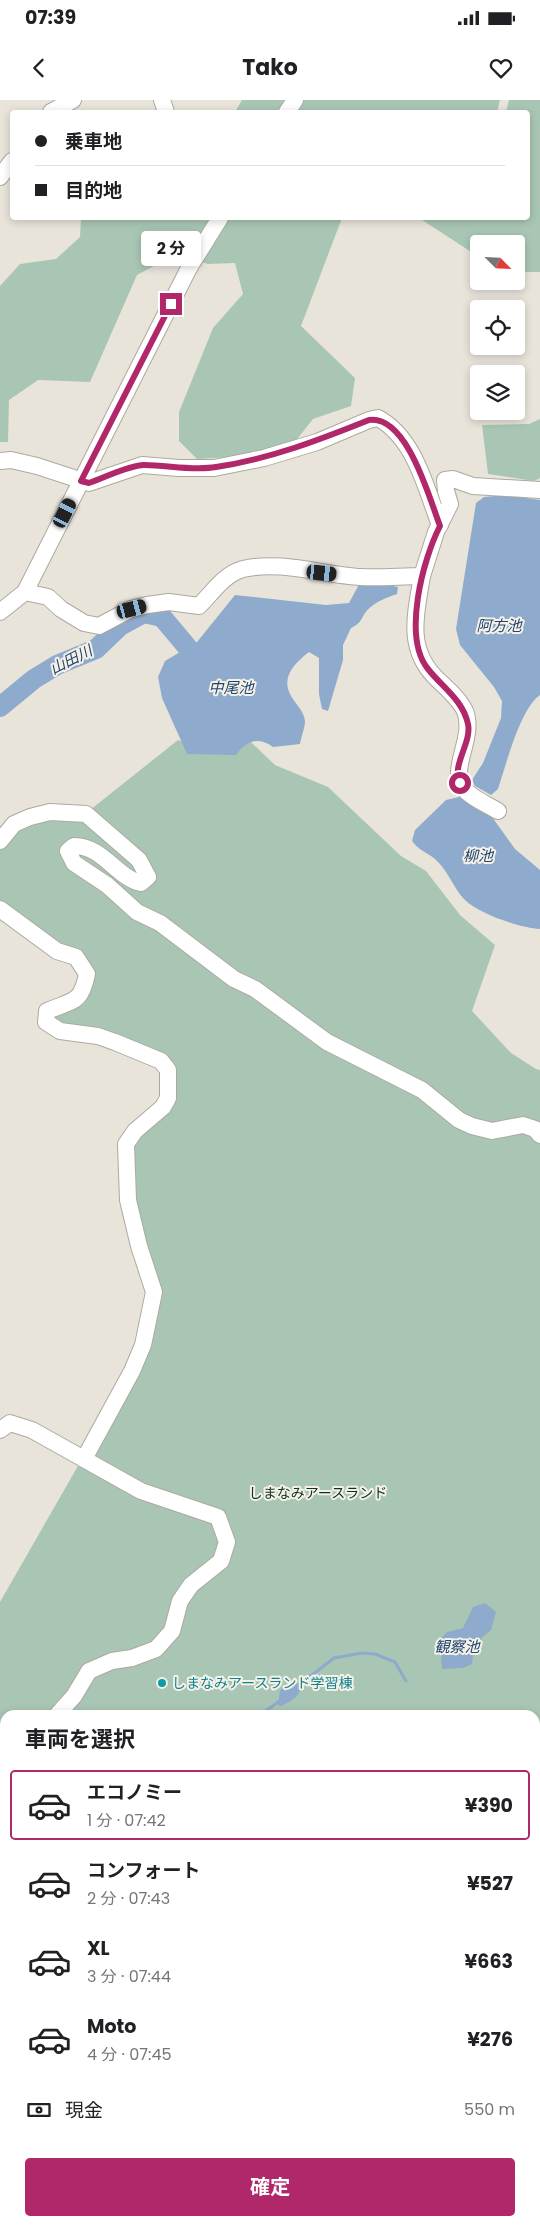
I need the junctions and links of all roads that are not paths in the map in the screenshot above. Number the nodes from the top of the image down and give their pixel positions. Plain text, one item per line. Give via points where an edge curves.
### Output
1 (73, 100) edge
2 (55, 110) edge
3 (10, 164) edge
4 (0, 176) edge
5 (219, 220) edge
6 (0, 461) edge
7 (81, 481) junction
8 (540, 490) edge
9 (440, 526) junction
10 (422, 576) junction
11 (24, 592) junction
12 (0, 612) edge
13 (498, 811) dead end
14 (0, 842) edge
15 (0, 909) edge
16 (540, 1135) edge
17 (0, 1430) edge
18 (84, 1459) junction
19 (61, 1710) edge

1 - 2 street
3 - 4 street
5 - 7 street via 188,268
6 - 7 street via 12,460 37,466
7 - 9 street via 89,483 142,465 214,468 264,458 378,418 397,431 412,455
7 - 11 street
8 - 9 street via 473,486 453,479 445,480 450,504
9 - 10 street
10 - 11 street via 362,577 262,567 242,570 225,578 199,606 169,602 147,605 99,626 84,623 48,597
10 - 13 street via 416,625 420,658 464,710 469,726 459,767 459,781 466,792
11 - 12 street
14 - 16 street via 14,824 30,817 50,812 86,814 139,860 148,877 141,882 133,881 85,846 74,846 68,851 69,856 137,912 160,923 234,979 254,989 327,1042 422,1090 459,1120 492,1131 523,1125 535,1129
15 - 18 street via 57,951 76,957 87,974 84,991 73,1002 47,1010 46,1022 60,1031 98,1036 114,1042 161,1061 168,1070 168,1098 163,1107 135,1131 126,1144 128,1200 154,1292 143,1345
17 - 18 street via 10,1423 32,1430
18 - 19 street via 141,1492 218,1517 226,1542 221,1561 191,1585 180,1601 172,1631 156,1649 88,1671

